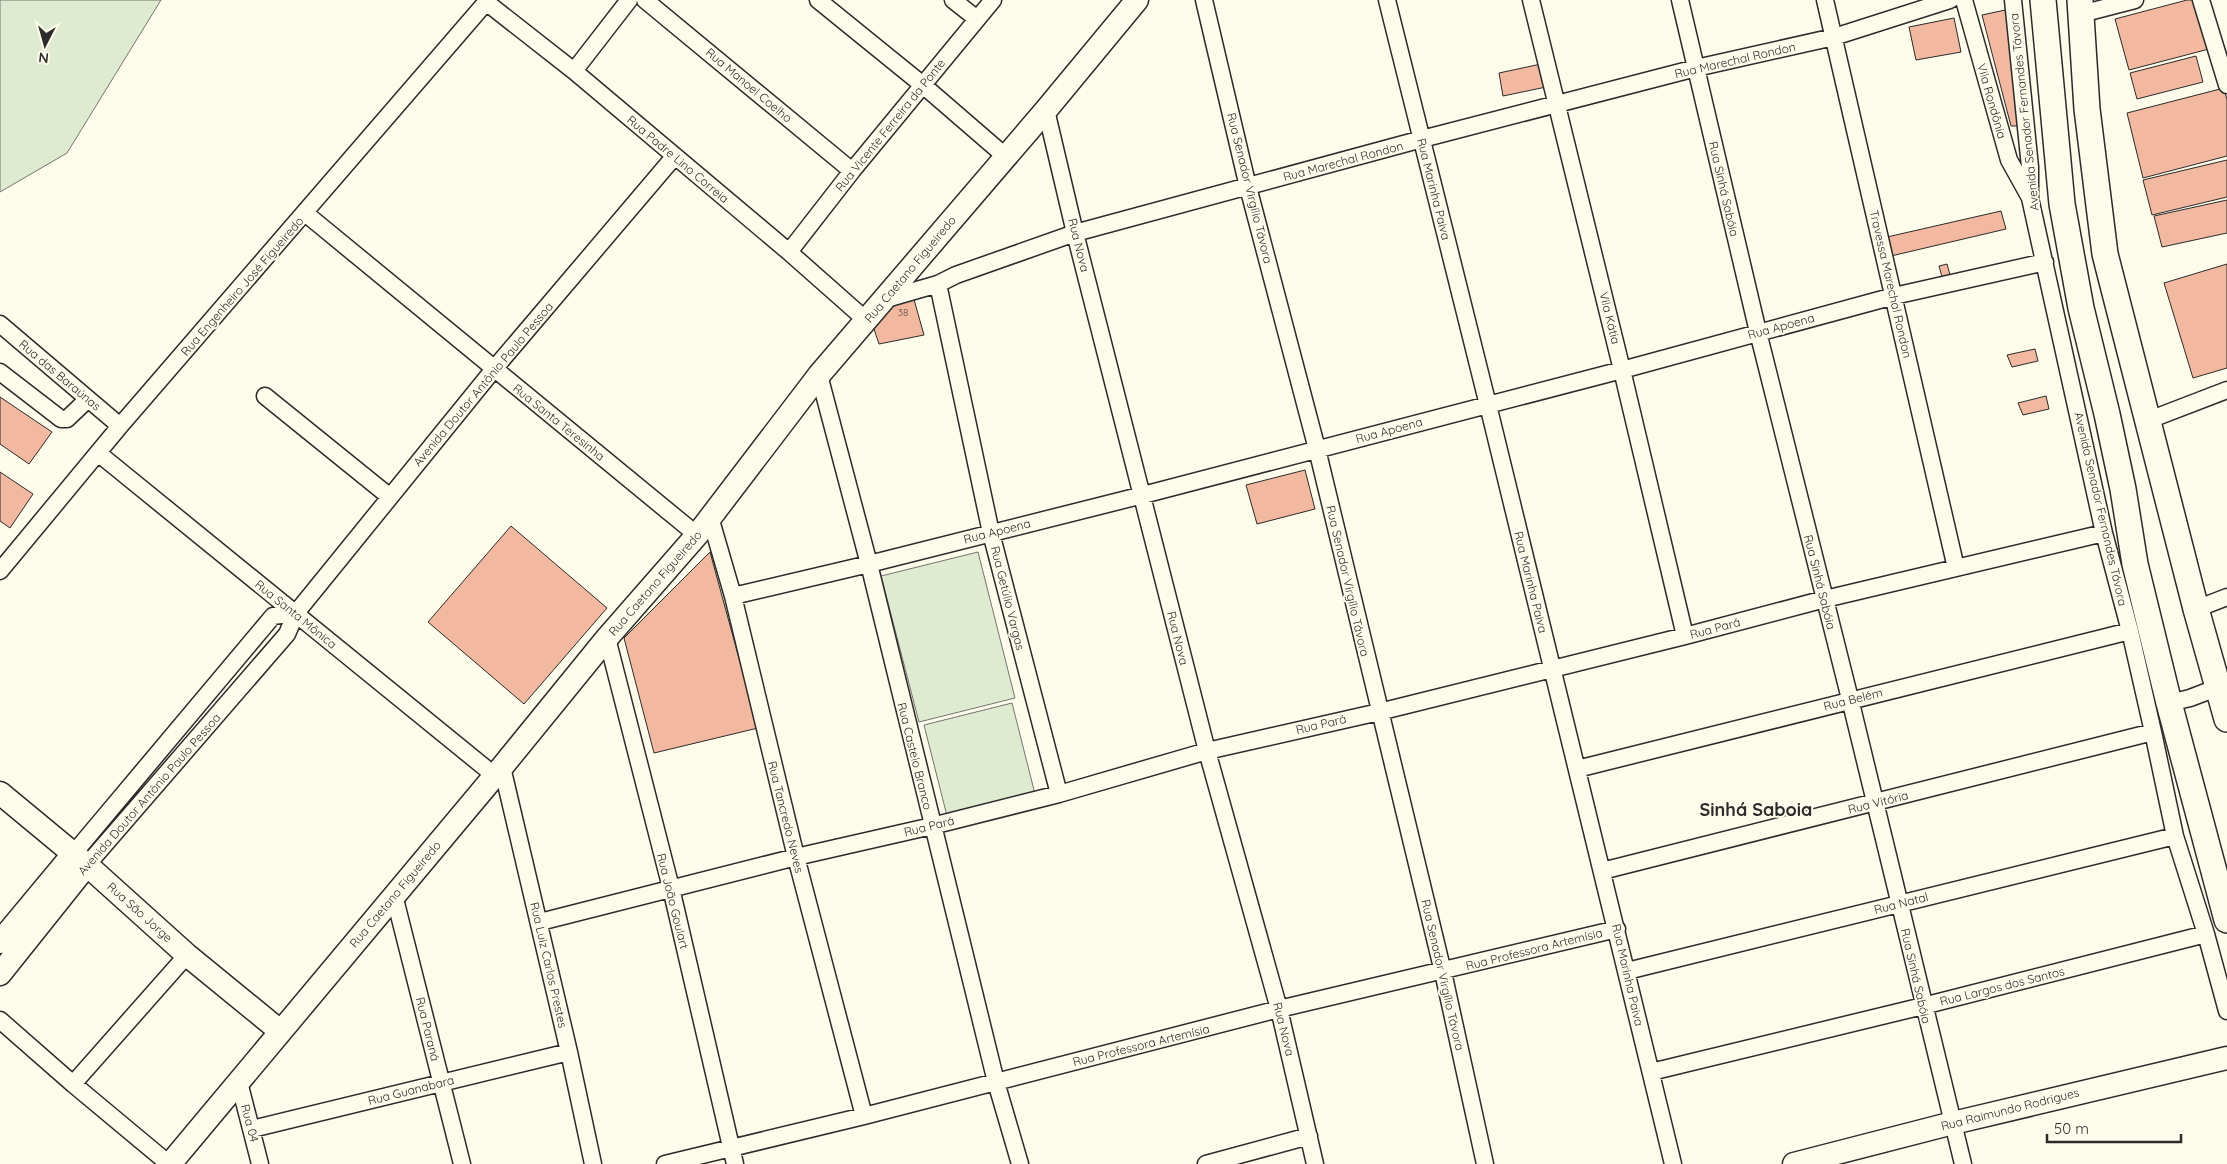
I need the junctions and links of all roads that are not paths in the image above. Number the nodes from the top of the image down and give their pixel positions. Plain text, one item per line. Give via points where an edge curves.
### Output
1 (629, 0) edge
2 (645, 0) edge
3 (818, 0) edge
4 (953, 0) edge
5 (993, 0) edge
6 (1137, 0) edge
7 (1204, 0) edge
8 (1387, 0) edge
9 (1530, 0) edge
10 (1680, 0) edge
11 (1825, 0) edge
12 (1950, 0) edge
13 (1964, 0) edge
14 (2012, 0) edge
15 (2043, 0) edge
16 (2135, 0) edge
17 (2201, 0) edge
18 (487, 1) edge
19 (2080, 7) edge
20 (977, 19) junction
21 (1834, 36) junction
22 (1696, 68) junction
23 (574, 71) junction
24 (2227, 85) edge
25 (924, 86) junction
26 (1557, 105) junction
27 (1046, 110) junction
28 (1422, 139) junction
29 (1005, 156) junction
30 (674, 157) junction
31 (852, 171) junction
32 (1248, 187) junction
33 (2030, 198) junction
34 (305, 213) junction
35 (1075, 233) junction
36 (789, 252) junction
37 (2045, 262) junction
38 (938, 284) junction
39 (1894, 296) junction
40 (886, 299) junction
41 (867, 321) junction
42 (0, 324) edge
43 (1758, 332) junction
44 (494, 369) junction
45 (1622, 370) junction
46 (0, 372) edge
47 (819, 376) junction
48 (2227, 390) edge
49 (265, 396) dead end
50 (88, 400) junction
51 (1488, 405) junction
52 (2149, 420) junction
53 (120, 426) junction
54 (1317, 449) junction
55 (98, 454) junction
56 (1143, 494) junction
57 (390, 497) junction
58 (710, 517) junction
59 (2104, 532) junction
60 (992, 533) junction
61 (697, 535) junction
62 (869, 564) junction
63 (1956, 568) junction
64 (0, 571) edge
65 (733, 596) junction
66 (2227, 597) edge
67 (1824, 599) junction
68 (2196, 608) junction
69 (296, 613) junction
70 (2130, 631) junction
71 (1685, 636) junction
72 (606, 638) junction
73 (1552, 668) junction
74 (2219, 687) junction
75 (1850, 700) junction
76 (2169, 703) junction
77 (1379, 712) junction
78 (2227, 719) edge
79 (2153, 732) junction
80 (1207, 751) junction
81 (1577, 769) junction
82 (498, 771) junction
83 (0, 793) edge
84 (1059, 794) junction
85 (1874, 803) junction
86 (932, 826) junction
87 (2175, 836) junction
88 (796, 857) junction
89 (81, 859) junction
90 (1602, 871) junction
91 (670, 888) junction
92 (394, 895) junction
93 (1900, 904) junction
94 (2227, 920) edge
95 (540, 922) junction
96 (1617, 929) junction
97 (2206, 934) junction
98 (0, 942) edge
99 (187, 955) junction
100 (1627, 971) junction
101 (1443, 972) junction
102 (0, 974) edge
103 (1923, 1006) junction
104 (1279, 1009) junction
105 (2227, 1011) edge
106 (0, 1020) edge
107 (280, 1031) junction
108 (569, 1052) junction
109 (2227, 1058) edge
110 (1651, 1072) junction
111 (239, 1082) junction
112 (441, 1082) junction
113 (996, 1082) junction
114 (73, 1084) junction
115 (864, 1116) junction
116 (1953, 1123) junction
117 (252, 1129) junction
118 (1309, 1136) junction
119 (733, 1156) edge
120 (169, 1164) edge
121 (260, 1164) edge
122 (462, 1164) edge
123 (593, 1164) edge
124 (665, 1164) edge
125 (1020, 1164) edge
126 (1206, 1164) edge
127 (1316, 1164) edge
128 (1484, 1164) edge
129 (1673, 1164) edge
130 (1794, 1164) edge
131 (1963, 1164) edge

1 - 23 street
2 - 31 street, Rua Manoel Coelho
3 - 25 street
4 - 20 street
5 - 20 street, Rua Vicente Ferreira da Ponte
6 - 27 main road, Rua Caetano Figueiredo
7 - 32 street, Rua Senador Virgílio Távora
8 - 28 street, Rua Marinha Paiva
9 - 26 street, Vila Kátia
10 - 22 street, Rua Sinhá Sabóia
11 - 21 street, Travessa Marechal Rondon
12 - 21 street, Rua Marechal Rondon
13 - 33 street, Vila Rondônia via 2009,160
14 - 33 street, Avenida Senador Fernandes Távora via 2030,167
15 - 76 main road, Avenida Senador Fernandes Távora via 2062,204 2115,451 2135,564
16 - 19 street
17 - 24 street
18 - 23 street, Rua Padre Lino Correia
18 - 34 street, Rua Engenheiro José Figueiredo
19 - 52 main road via 2087,109 2105,254
20 - 25 street, Rua Vicente Ferreira da Ponte
21 - 22 street, Rua Marechal Rondon
21 - 39 street, Travessa Marechal Rondon
22 - 26 street, Rua Marechal Rondon
22 - 43 street, Rua Sinhá Sabóia
23 - 30 street, Rua Padre Lino Correia
25 - 29 street
25 - 31 street, Rua Vicente Ferreira da Ponte
26 - 28 street, Rua Marechal Rondon
26 - 45 street, Vila Kátia
27 - 29 main road, Rua Caetano Figueiredo
27 - 35 street, Rua Nova
28 - 32 street, Rua Marechal Rondon
28 - 51 street, Rua Marinha Paiva
29 - 40 main road, Rua Caetano Figueiredo
30 - 36 street, Rua Padre Lino Correia
30 - 44 street, Avenida Doutor Antônio Paulo Pessoa
31 - 36 street, Rua Vicente Ferreira da Ponte
32 - 35 street, Rua Marechal Rondon
32 - 54 street, Rua Senador Virgílio Távora
33 - 37 street, Avenida Senador Fernandes Távora
34 - 44 street, Rua Santa Teresinha
34 - 53 street, Rua Engenheiro José Figueiredo
35 - 38 street, Rua Marechal Rondon
35 - 56 street, Rua Nova
36 - 41 street, Rua Padre Lino Correia
37 - 39 street, Rua Apoena
37 - 59 street, Avenida Senador Fernandes Távora
38 - 40 street, Rua Marechal Rondon
38 - 60 street, Rua Getúlio Vargas
39 - 43 street, Rua Apoena
39 - 63 street, Travessa Marechal Rondon
40 - 41 main road, Rua Caetano Figueiredo
41 - 47 main road, Rua Caetano Figueiredo
42 - 50 street, Rua das Baraúnas
43 - 45 street, Rua Apoena
43 - 67 street, Rua Sinhá Sabóia
44 - 57 street, Avenida Doutor Antônio Paulo Pessoa
44 - 61 street, Rua Santa Teresinha
45 - 51 street, Rua Apoena
45 - 71 street, Vila Kátia
46 - 50 street via 61,420 67,419
47 - 58 main road, Rua Caetano Figueiredo
47 - 62 street, Rua Castelo Branco
48 - 52 street
49 - 57 street
50 - 53 street, Rua das Baraúnas
51 - 54 street, Rua Apoena
51 - 73 street, Rua Marinha Paiva
52 - 68 main road
53 - 55 street, Rua Engenheiro José Figueiredo
54 - 56 street, Rua Apoena
54 - 77 street, Rua Senador Virgílio Távora
55 - 64 street, Rua Engenheiro José Figueiredo
55 - 69 street, Rua Santa Mônica
56 - 60 street, Rua Apoena
56 - 80 street, Rua Nova
57 - 69 street, Avenida Doutor Antônio Paulo Pessoa
58 - 61 main road, Rua Caetano Figueiredo
58 - 65 street, Rua Tancredo Neves
59 - 63 street, Rua Pará
59 - 70 street, Avenida Senador Fernandes Távora
60 - 62 street, Rua Apoena
60 - 84 street, Rua Getúlio Vargas
61 - 72 main road, Rua Caetano Figueiredo
62 - 65 street, Rua Apoena
62 - 86 street, Rua Castelo Branco
63 - 67 street, Rua Pará
65 - 88 street, Rua Tancredo Neves
66 - 68 street
67 - 71 street, Rua Pará
67 - 75 street, Rua Sinhá Sabóia
68 - 74 main road
69 - 82 street, Rua Santa Mônica
69 - 89 street, Avenida Doutor Antônio Paulo Pessoa via 287,634
69 - 89 street, Avenida Doutor Antônio Paulo Pessoa via 273,616
70 - 75 street, Rua Belém
70 - 79 street, Avenida Senador Fernandes Távora
71 - 73 street, Rua Pará
72 - 82 main road, Rua Caetano Figueiredo
72 - 91 street, Rua João Goulart
73 - 77 street, Rua Pará
73 - 81 street, Rua Marinha Paiva
74 - 76 street
74 - 78 main road
75 - 81 street, Rua Belém
75 - 85 street, Rua Sinhá Sabóia
76 - 94 main road, Avenida Senador Fernandes Távora
77 - 80 street, Rua Pará
77 - 101 street, Rua Senador Virgílio Távora
79 - 85 street, Rua Vitória
79 - 87 street, Avenida Senador Fernandes Távora
80 - 84 street, Rua Pará
80 - 104 street, Rua Nova
81 - 90 street, Rua Marinha Paiva
82 - 92 main road, Rua Caetano Figueiredo
82 - 95 street, Rua Luiz Carlos Prestes
83 - 89 main road, Rua São Jorge
84 - 86 street, Rua Pará
85 - 90 street, Rua Vitória
85 - 93 street, Rua Sinhá Sabóia
86 - 88 street, Rua Pará
86 - 113 street, Rua Castelo Branco
87 - 93 street, Rua Natal
87 - 97 street, Avenida Senador Fernandes Távora
88 - 91 street, Rua Pará
88 - 115 street, Rua Tancredo Neves
89 - 98 main road, Avenida Doutor Antônio Paulo Pessoa
89 - 99 main road, Rua São Jorge
89 - 102 main road, Avenida Doutor Antônio Paulo Pessoa
90 - 96 street, Rua Marinha Paiva
91 - 95 street, Rua Pará
91 - 119 street, Rua João Goulart
92 - 107 main road, Rua Caetano Figueiredo
92 - 112 street, Rua Paraná
93 - 100 street, Rua Natal
93 - 103 street, Rua Sinhá Sabóia
95 - 108 street, Rua Luiz Carlos Prestes
96 - 100 street, Rua Marinha Paiva
96 - 101 street, Rua Professora Artemísia
97 - 103 street, Rua Largos dos Santos
97 - 105 street, Avenida Senador Fernandes Távora
99 - 107 main road, Rua São Jorge
99 - 114 street
100 - 110 street, Rua Marinha Paiva
101 - 104 street, Rua Professora Artemísia
101 - 128 street, Rua Senador Virgílio Távora
103 - 110 street, Rua Largos dos Santos
103 - 116 street, Rua Sinhá Sabóia
104 - 113 street, Rua Professora Artemísia
104 - 118 street, Rua Nova
106 - 114 street
107 - 111 main road, Rua Caetano Figueiredo
108 - 112 street, Rua Guanabara
108 - 123 street, Rua Luiz Carlos Prestes
109 - 116 main road, Rua Raimundo Rodrigues
110 - 129 street, Rua Marinha Paiva
111 - 117 street, Rua 04
111 - 120 main road, Rua Caetano Figueiredo
112 - 117 street, Rua Guanabara
112 - 122 street, Rua Paraná
113 - 115 street, Rua Professora Artemísia
113 - 125 street, Rua Castelo Branco
114 - 120 street
115 - 119 street, Rua Professora Artemísia
116 - 130 main road, Rua Raimundo Rodrigues
116 - 131 street, Rua Sinhá Sabóia
117 - 121 street, Rua 04
118 - 126 street
118 - 127 street, Rua Nova
119 - 124 street, Rua Professora Artemísia

